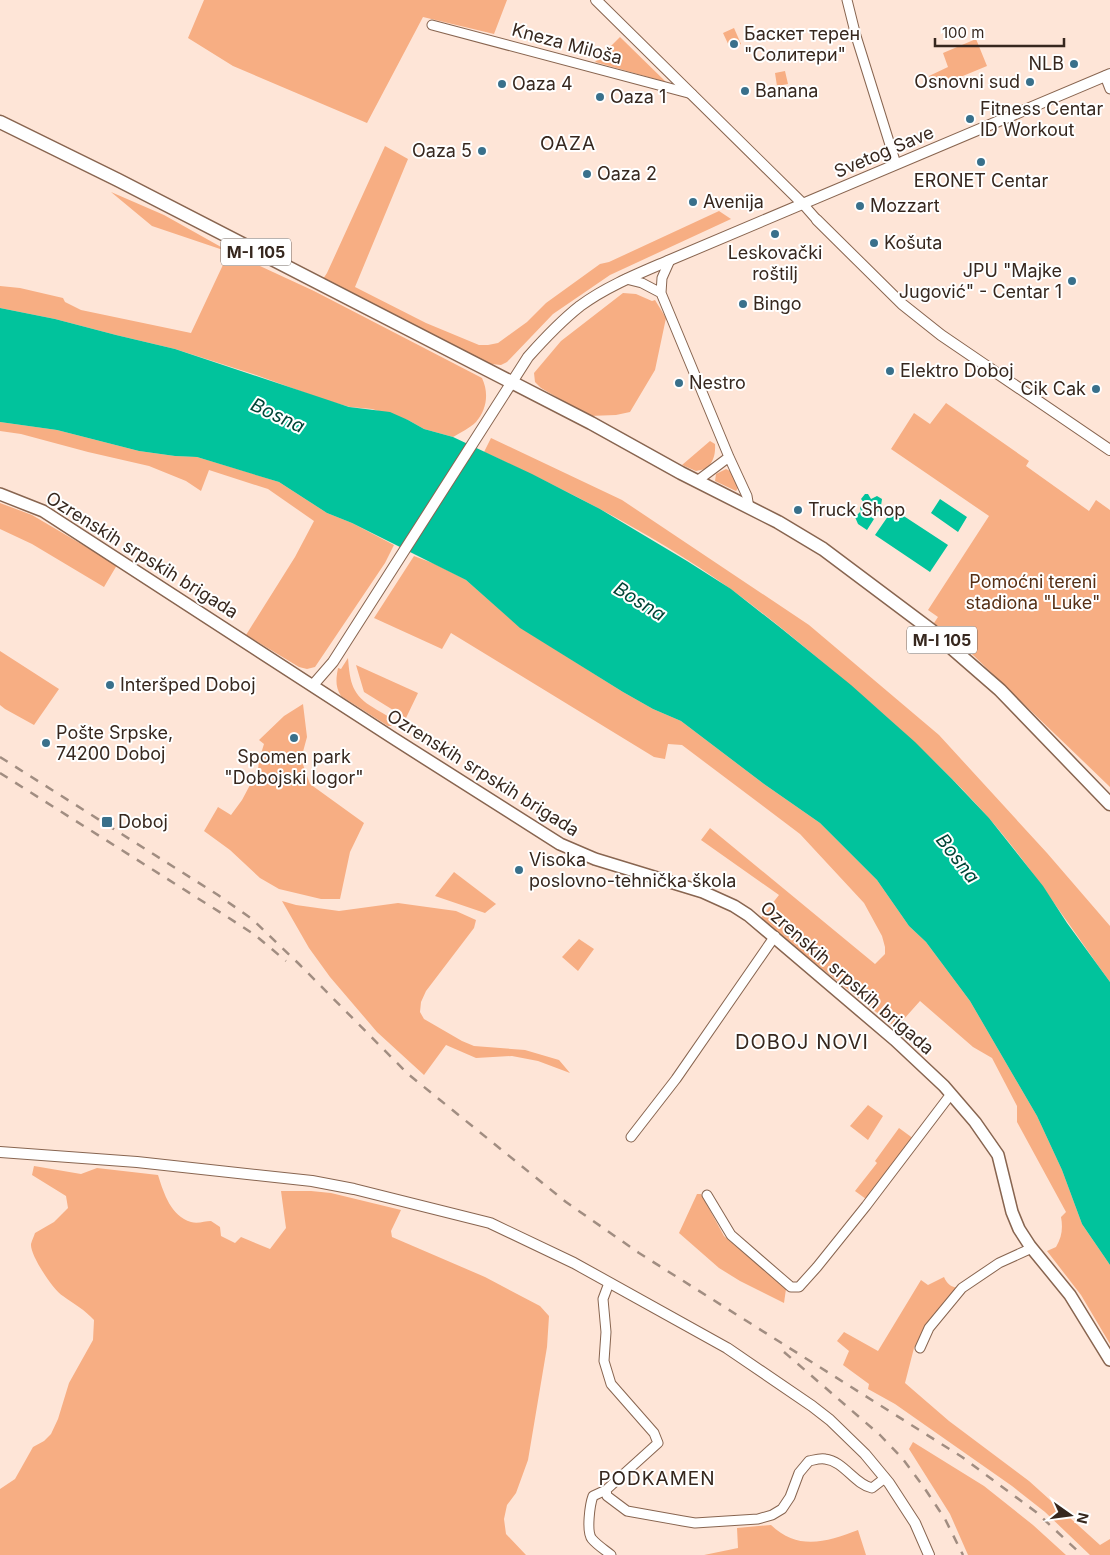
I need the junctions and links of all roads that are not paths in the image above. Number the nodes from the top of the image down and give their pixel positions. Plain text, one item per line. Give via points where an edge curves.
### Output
1 (596, 0) edge
2 (847, 0) edge
3 (432, 25) dead end
4 (1108, 75) edge
5 (1110, 89) edge
6 (694, 95) junction
7 (0, 122) edge
8 (896, 164) junction
9 (802, 203) junction
10 (817, 220) joint
11 (670, 260) junction
12 (626, 279) junction
13 (661, 293) junction
14 (512, 383) junction
15 (1110, 450) edge
16 (729, 458) junction
17 (697, 480) junction
18 (0, 494) edge
19 (749, 508) junction
20 (313, 685) junction
21 (1110, 804) edge
22 (775, 936) junction
23 (951, 1094) junction
24 (631, 1137) dead end
25 (0, 1152) edge
26 (707, 1195) dead end
27 (1032, 1248) junction
28 (609, 1283) junction
29 (920, 1348) dead end
30 (1110, 1360) edge
31 (884, 1478) junction
32 (606, 1490) junction
33 (611, 1555) edge
34 (929, 1555) edge

1 - 6 street
2 - 8 street
3 - 6 street, Kneza Miloša
4 - 5 street
4 - 8 street, Svetog Save
6 - 9 street
7 - 14 main road, M-I 105
8 - 9 street, Svetog Save
9 - 10 street
9 - 11 street, Svetog Save
10 - 15 street via 902,304 941,336
11 - 12 street, Svetog Save
11 - 13 street via 662,278
12 - 13 street
12 - 14 street, Svetog Save via 581,305 551,331 528,357
13 - 16 street
14 - 17 main road, M-I 105
14 - 20 street, Svetog Save via 333,662
16 - 17 street
16 - 19 street via 747,496
17 - 19 main road, M-I 105
18 - 20 main road, Ozrenskih srpskih brigada via 43,511
19 - 21 main road, M-I 105 via 823,549 931,630 1000,690
20 - 22 main road, Ozrenskih srpskih brigada via 568,848 720,899
22 - 23 main road, Ozrenskih srpskih brigada
22 - 24 street via 676,1079
23 - 26 street via 866,1206 799,1287 790,1287 735,1239
23 - 27 main road, Ozrenskih srpskih brigada via 996,1150 1012,1212
25 - 28 street via 255,1174 354,1189 490,1222
27 - 29 street via 999,1263 962,1288 929,1328
27 - 30 main road, Ozrenskih srpskih brigada via 1070,1295
28 - 31 street via 727,1348 812,1406 865,1454
28 - 32 street via 603,1299 604,1361 611,1384 658,1443
31 - 32 street via 872,1488 825,1458 809,1461 799,1473 782,1509 772,1515 758,1519 695,1523 627,1511 608,1496
31 - 34 street via 915,1524
32 - 33 street via 593,1496 590,1503 589,1533 591,1539

